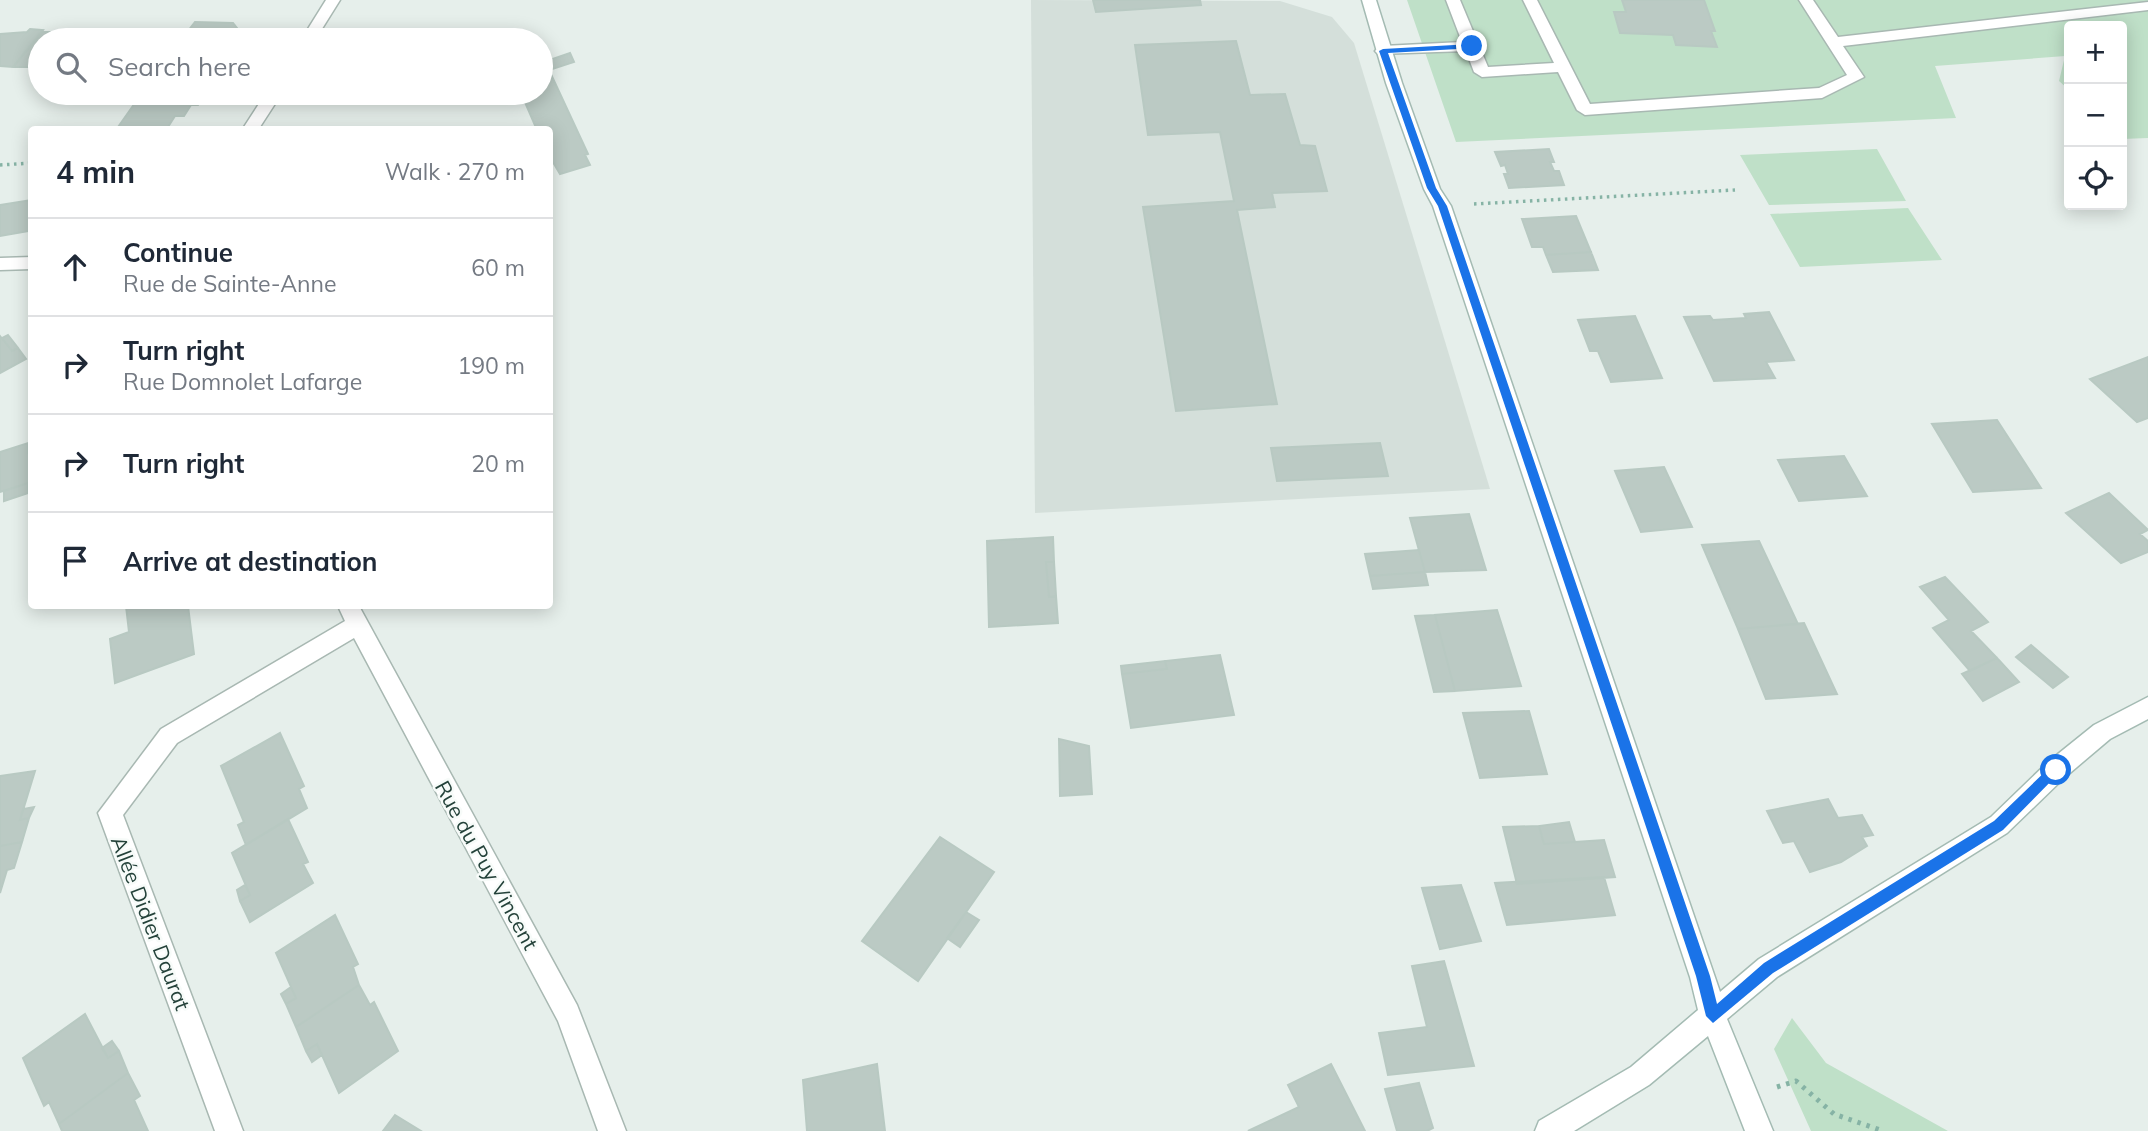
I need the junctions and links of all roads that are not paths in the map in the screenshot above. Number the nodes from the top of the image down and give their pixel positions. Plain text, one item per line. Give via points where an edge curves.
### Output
1 (333, 0) edge
2 (1369, 0) edge
3 (1453, 0) edge
4 (1530, 0) edge
5 (1805, 0) edge
6 (2148, 6) edge
7 (316, 28) edge
8 (1834, 41) junction
9 (1472, 46) junction
10 (1383, 51) junction
11 (1564, 67) junction
12 (266, 105) edge
13 (253, 126) edge
14 (28, 263) edge
15 (0, 264) edge
16 (352, 615) edge
17 (2148, 707) edge
18 (1713, 1016) junction
19 (229, 1131) edge
20 (612, 1131) edge
21 (1549, 1131) edge
22 (1759, 1131) edge

1 - 7 street
2 - 10 street
3 - 9 street
4 - 11 street
5 - 8 street
6 - 8 street
8 - 11 street via 1856,76 1822,93 1586,110
9 - 10 street
9 - 11 street via 1482,72
10 - 18 street via 1432,188 1443,206
12 - 13 street
14 - 15 street
16 - 19 street, Allée Didier Daurat via 169,736 110,813
16 - 20 street, Rue du Puy Vincent via 568,1014
17 - 18 street via 2102,732 1999,825 1768,968
18 - 21 street via 1640,1076
18 - 22 street

